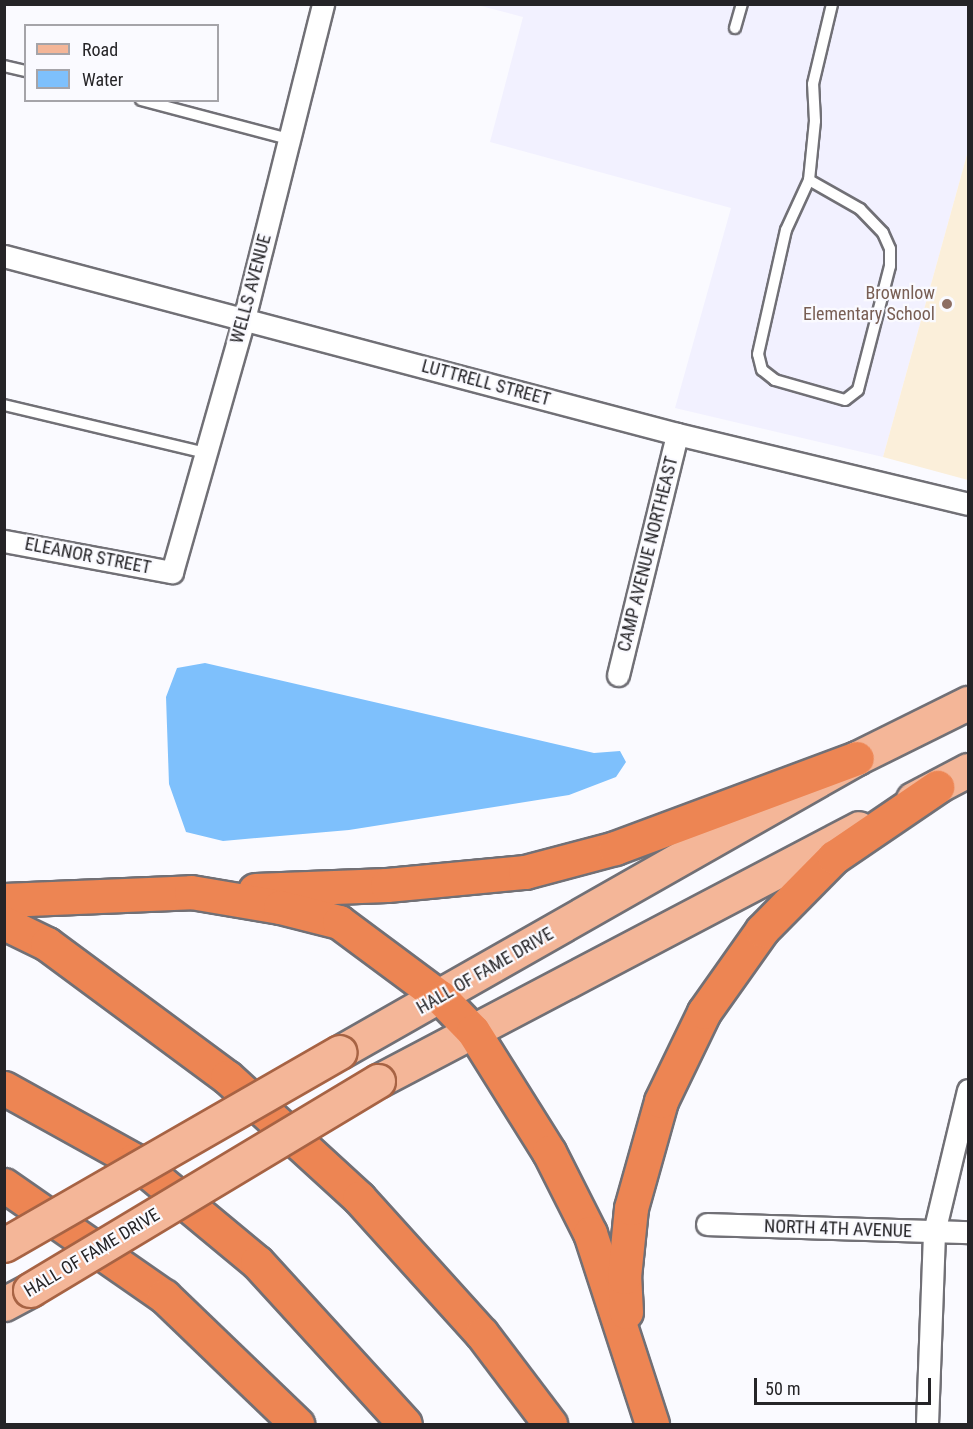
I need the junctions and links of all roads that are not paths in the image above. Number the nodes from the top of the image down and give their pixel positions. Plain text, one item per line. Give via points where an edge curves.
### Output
1 (323, 4) edge
2 (742, 4) edge
3 (832, 4) edge
4 (735, 28) dead end
5 (4, 66) edge
6 (24, 71) edge
7 (149, 102) edge
8 (289, 139) junction
9 (809, 180) junction
10 (4, 256) edge
11 (244, 319) junction
12 (4, 405) edge
13 (677, 434) junction
14 (206, 453) junction
15 (969, 504) edge
16 (4, 541) edge
17 (172, 572) joint
18 (618, 675) dead end
19 (969, 703) edge
20 (857, 758) junction
21 (969, 770) edge
22 (937, 787) junction
23 (191, 892) junction
24 (4, 900) edge
25 (4, 924) edge
26 (440, 997) junction
27 (473, 1031) junction
28 (4, 1088) edge
29 (969, 1090) edge
30 (4, 1185) edge
31 (707, 1224) dead end
32 (934, 1232) junction
33 (969, 1232) edge
34 (4, 1245) edge
35 (17, 1297) edge
36 (630, 1358) junction
37 (297, 1425) edge
38 (405, 1425) edge
39 (550, 1425) edge
40 (652, 1425) edge
41 (927, 1425) edge

1 - 8 street, WELLS AVENUE
2 - 4 lane
3 - 9 lane via 813,84 815,121
5 - 6 lane
7 - 8 lane
8 - 11 street, WELLS AVENUE
9 - 9 lane via 786,230 758,354 762,370 775,380 845,400 858,390 890,266 890,249 883,233 860,209
10 - 11 street, LUTTRELL STREET
11 - 13 street, LUTTRELL STREET
11 - 14 street, WELLS AVENUE
12 - 14 lane
13 - 15 street, LUTTRELL STREET
13 - 18 street, CAMP AVENUE NORTHEAST
14 - 17 street, WELLS AVENUE
16 - 17 street, ELEANOR STREET
19 - 20 main road, HALL OF FAME DRIVE
20 - 23 highway via 615,848 525,872 387,885
20 - 26 main road, HALL OF FAME DRIVE
21 - 22 main road, HALL OF FAME DRIVE
22 - 27 main road, HALL OF FAME DRIVE
22 - 36 highway via 834,857 762,930 704,1012 661,1101 631,1208 624,1277
23 - 24 highway
23 - 26 highway via 339,922
25 - 39 highway via 47,944 226,1077 358,1198 482,1334
26 - 27 highway
26 - 34 main road, HALL OF FAME DRIVE, bridge
27 - 35 main road, HALL OF FAME DRIVE, bridge via 378,1081
27 - 36 highway via 549,1152 590,1233
28 - 38 highway via 134,1160 257,1262
29 - 32 street
30 - 37 highway via 164,1296
31 - 32 street, NORTH 4TH AVENUE
32 - 33 street, NORTH 4TH AVENUE
32 - 41 street
36 - 40 highway

